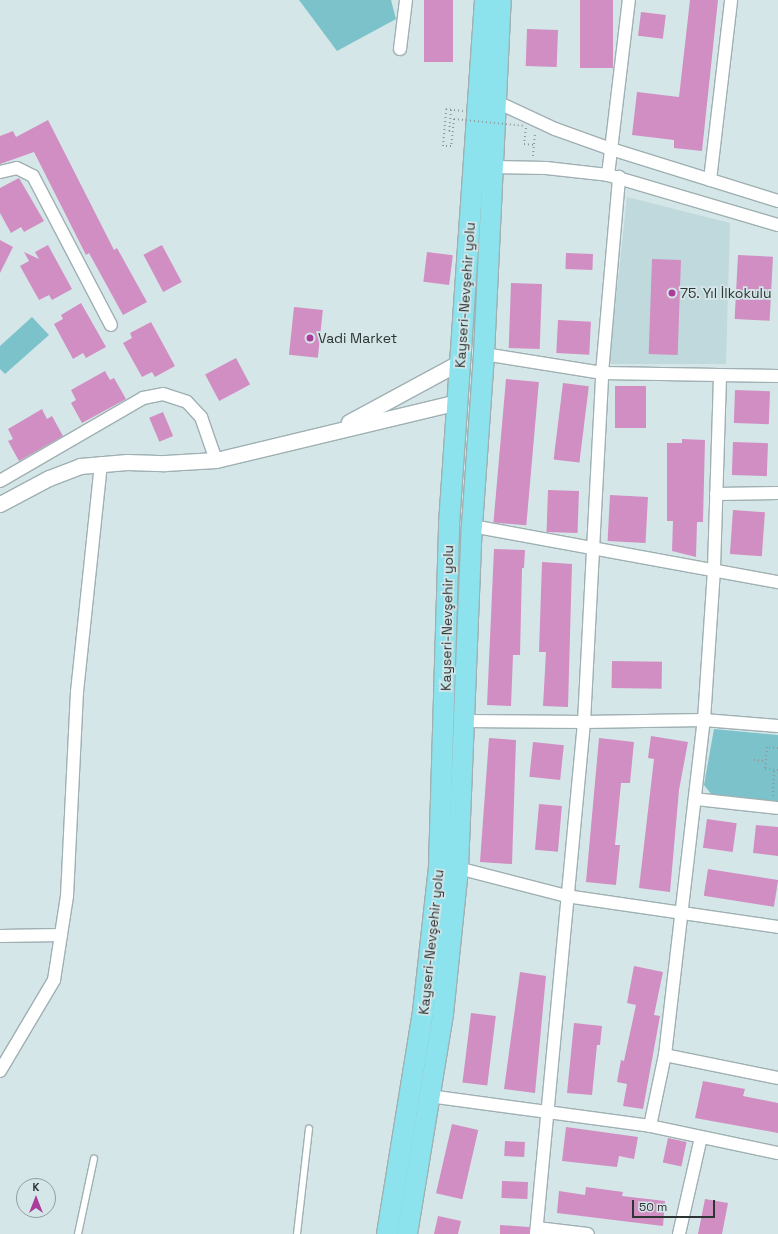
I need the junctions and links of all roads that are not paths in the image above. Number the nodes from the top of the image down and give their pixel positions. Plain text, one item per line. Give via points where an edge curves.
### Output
1 (406, 0) edge
2 (485, 0) edge
3 (501, 0) edge
4 (629, 0) edge
5 (731, 0) edge
6 (400, 48) dead end
7 (497, 102) junction
8 (611, 149) junction
9 (494, 167) junction
10 (0, 172) edge
11 (614, 176) junction
12 (710, 180) junction
13 (778, 201) edge
14 (778, 225) edge
15 (111, 325) dead end
16 (484, 354) junction
17 (460, 362) junction
18 (602, 373) junction
19 (720, 375) junction
20 (778, 376) edge
21 (458, 402) junction
22 (333, 431) junction
23 (216, 460) junction
24 (102, 463) junction
25 (0, 481) edge
26 (778, 493) edge
27 (716, 494) junction
28 (0, 504) edge
29 (472, 526) junction
30 (592, 547) junction
31 (714, 568) junction
32 (778, 582) edge
33 (704, 720) junction
34 (465, 721) junction
35 (584, 722) junction
36 (778, 726) edge
37 (695, 799) junction
38 (775, 808) edge
39 (458, 868) junction
40 (566, 896) junction
41 (682, 912) junction
42 (778, 928) edge
43 (61, 935) junction
44 (0, 936) edge
45 (665, 1055) junction
46 (0, 1070) edge
47 (778, 1078) edge
48 (429, 1096) junction
49 (546, 1111) junction
50 (650, 1126) junction
51 (309, 1129) dead end
52 (701, 1137) junction
53 (778, 1153) edge
54 (94, 1159) dead end
55 (537, 1231) edge
56 (78, 1234) edge
57 (297, 1234) edge
58 (387, 1234) edge
59 (407, 1234) edge
60 (588, 1234) edge
61 (679, 1234) edge

1 - 6 street
2 - 17 highway, Kayseri-Nevşehir yolu
3 - 7 highway, Kayseri-Nevşehir yolu
4 - 8 street
5 - 12 street
7 - 8 street via 531,124
7 - 9 highway, Kayseri-Nevşehir yolu
8 - 11 street
8 - 12 street
9 - 11 street
9 - 16 highway, Kayseri-Nevşehir yolu
10 - 15 street via 17,168 33,176
11 - 14 street
11 - 18 street
12 - 13 street
16 - 18 street
16 - 29 highway, Kayseri-Nevşehir yolu
17 - 21 highway, Kayseri-Nevşehir yolu
17 - 22 street
18 - 19 street
18 - 30 street
19 - 20 street
19 - 27 street
21 - 22 street
21 - 58 highway, Kayseri-Nevşehir yolu via 449,524 439,866 423,1012
22 - 23 street
23 - 24 street
23 - 25 street via 201,417 186,402 163,394 143,398
24 - 28 street via 64,471
24 - 43 street via 77,692 67,896
26 - 27 street
27 - 31 street
29 - 30 street
29 - 34 highway, Kayseri-Nevşehir yolu
30 - 31 street
30 - 35 street
31 - 32 street
31 - 33 street
33 - 35 street
33 - 36 street
33 - 37 street
34 - 35 street
34 - 39 highway, Kayseri-Nevşehir yolu
35 - 40 street
37 - 38 street
37 - 41 street
39 - 40 street
39 - 48 highway, Kayseri-Nevşehir yolu via 443,1014
40 - 41 street
40 - 49 street
41 - 42 street
41 - 45 street
43 - 44 street
43 - 46 street via 54,980
45 - 47 street
45 - 50 street
48 - 49 street
48 - 59 highway, Kayseri-Nevşehir yolu
49 - 50 street
49 - 55 street
50 - 52 street
51 - 57 lane
52 - 53 street
52 - 61 street
54 - 56 lane
55 - 60 street

